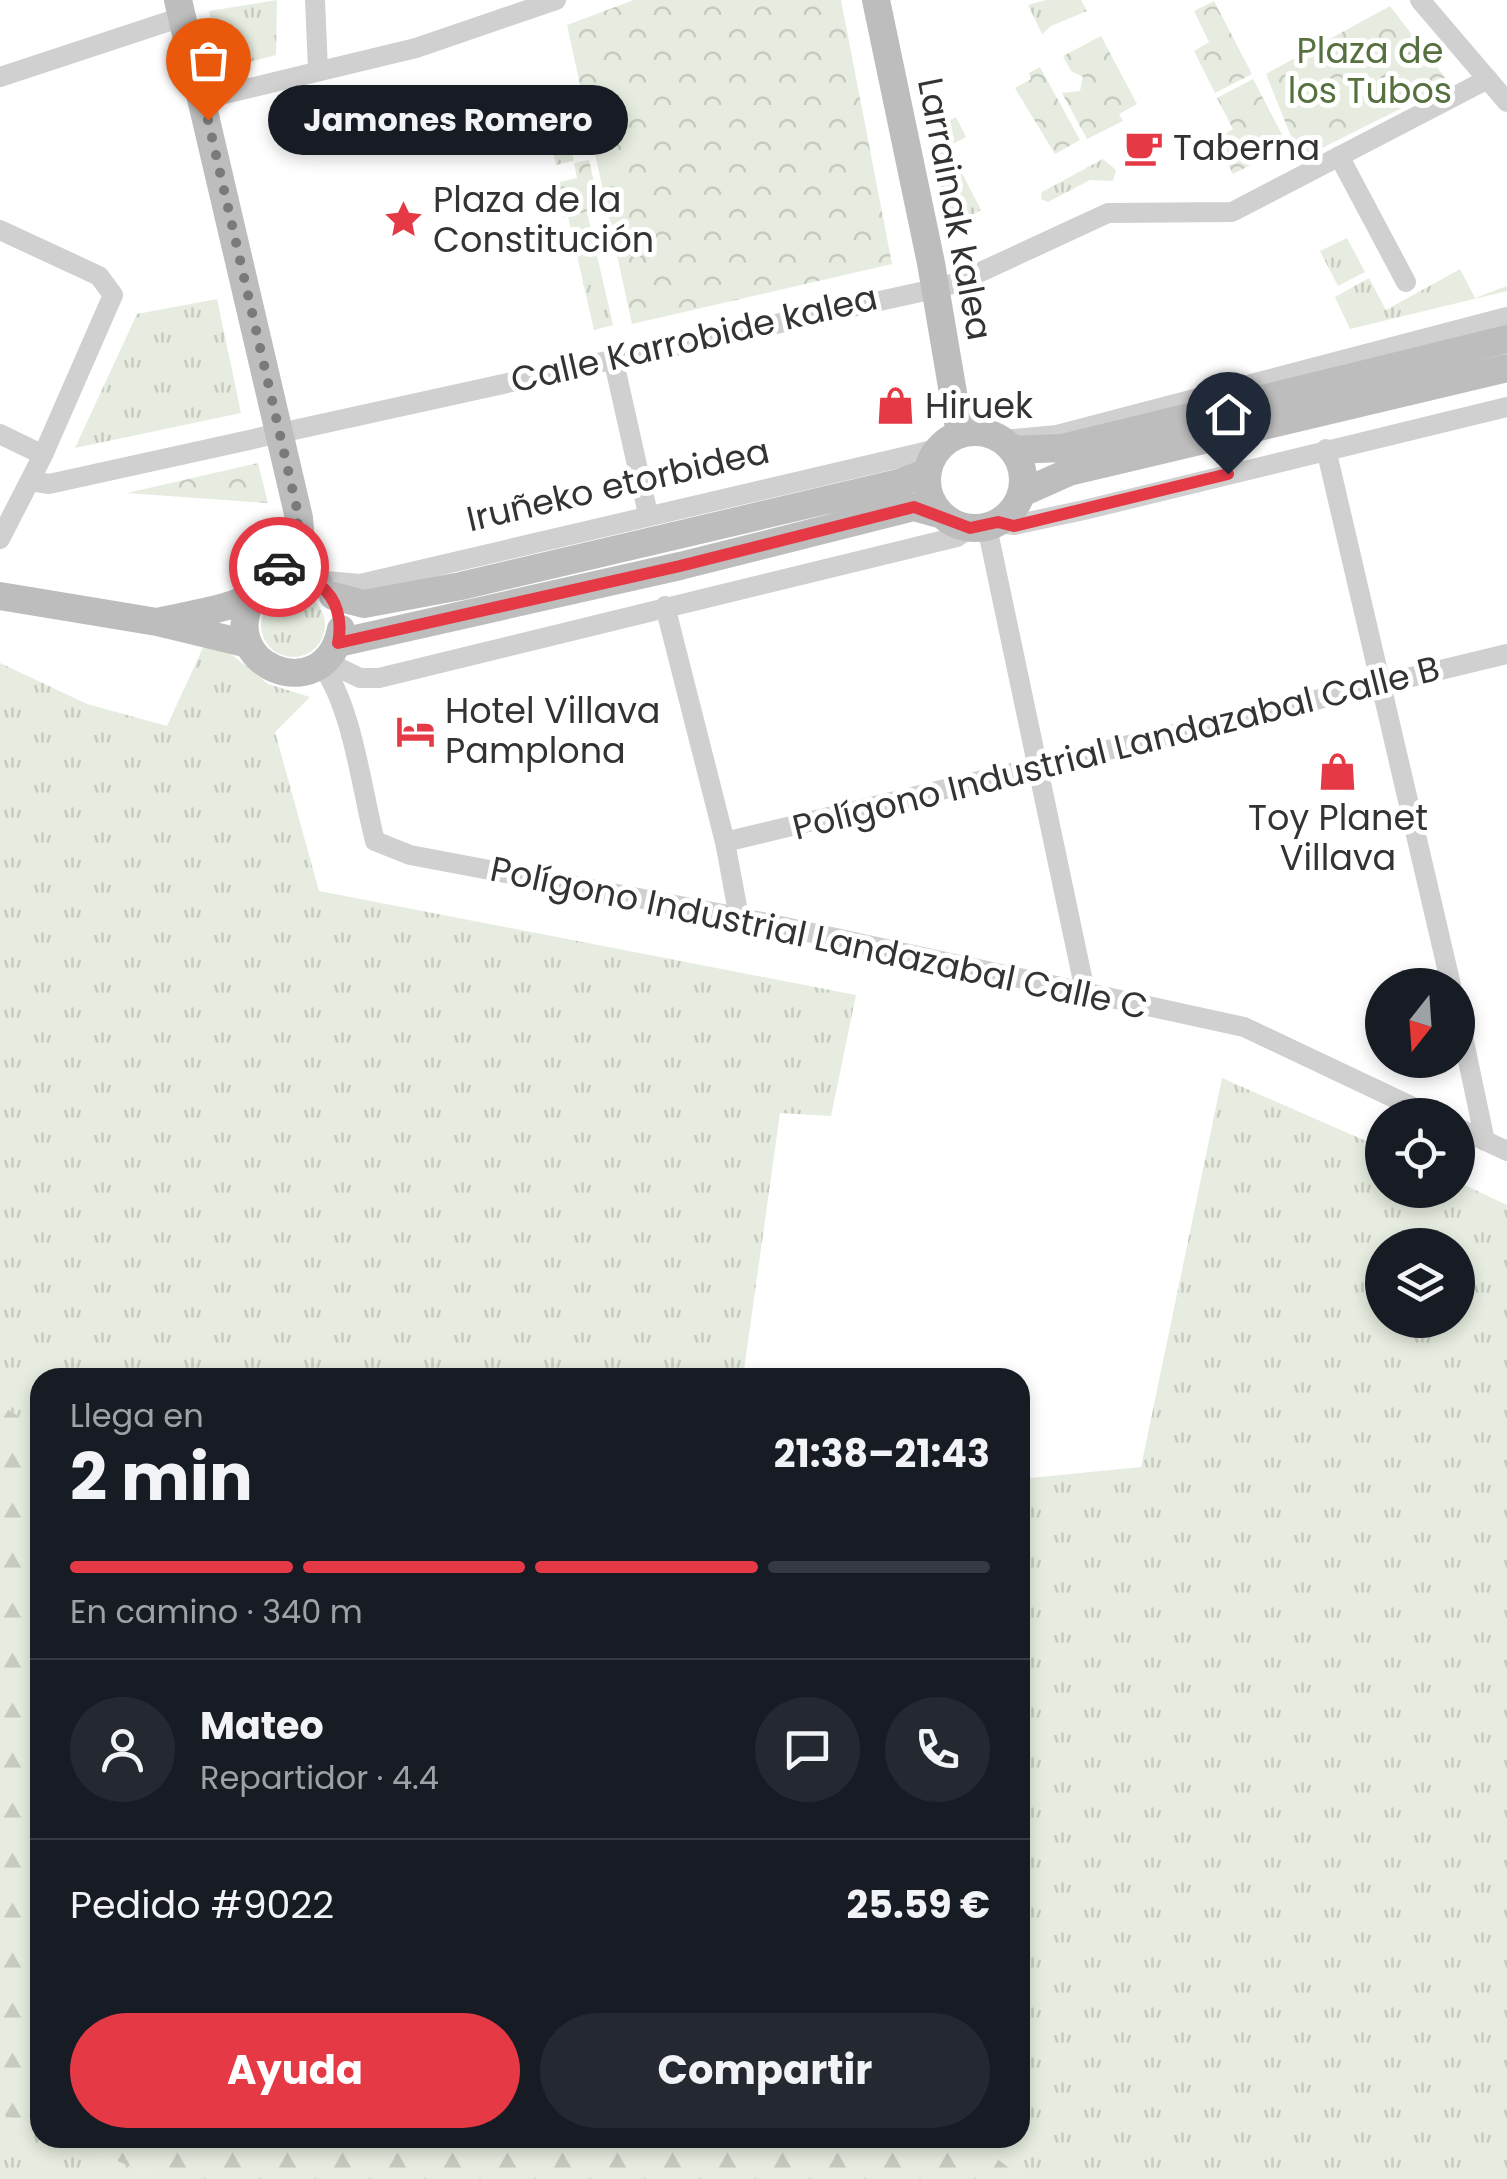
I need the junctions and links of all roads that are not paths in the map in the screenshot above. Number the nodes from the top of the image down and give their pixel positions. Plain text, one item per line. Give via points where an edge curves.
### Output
1 (315, 0) edge
2 (876, 0) edge
3 (1420, 0) edge
4 (544, 2) edge
5 (180, 9) edge
6 (318, 70) junction
7 (0, 76) edge
8 (1488, 79) junction
9 (204, 100) junction
10 (1507, 102) edge
11 (1339, 156) junction
12 (0, 230) edge
13 (1406, 282) dead end
14 (934, 289) junction
15 (1507, 317) edge
16 (1507, 339) edge
17 (613, 358) junction
18 (1507, 368) edge
19 (1507, 407) edge
20 (280, 432) junction
21 (0, 434) edge
22 (1008, 445) junction
23 (1326, 449) junction
24 (941, 452) junction
25 (43, 455) junction
26 (30, 481) junction
27 (1022, 493) junction
28 (648, 514) junction
29 (940, 514) junction
30 (299, 518) junction
31 (985, 526) junction
32 (2, 528) edge
33 (317, 584) junction
34 (260, 588) junction
35 (0, 596) edge
36 (665, 606) junction
37 (157, 622) junction
38 (248, 644) junction
39 (1507, 654) edge
40 (328, 656) junction
41 (1384, 684) junction
42 (1039, 767) junction
43 (725, 842) junction
44 (739, 917) junction
45 (1447, 968) edge
46 (1086, 991) junction
47 (1472, 1078) edge
48 (1394, 1098) edge
49 (1475, 1136) edge
50 (1486, 1141) junction
51 (1507, 1150) edge

1 - 6 street
2 - 14 main road, Larrainak kalea
3 - 8 street
4 - 6 street via 416,48
5 - 7 street
5 - 9 main road
6 - 9 street
8 - 10 street
8 - 11 street, Calle Karrobide kalea
9 - 20 main road
11 - 13 street
11 - 14 street, Calle Karrobide kalea via 1232,212 1108,212
12 - 25 street via 108,283 111,306
14 - 17 street, Calle Karrobide kalea
14 - 24 main road, Larrainak kalea
15 - 22 street
16 - 22 main road via 1062,448
17 - 20 street, Calle Karrobide kalea
17 - 28 street
18 - 27 main road via 1069,472
19 - 23 street
20 - 26 street, Calle Karrobide kalea via 49,484
20 - 30 main road
21 - 25 street
22 - 24 main road via 986,433
22 - 27 main road via 1020,463
23 - 31 street via 1014,526
23 - 41 street
24 - 28 street, Iruñeko etorbidea
24 - 29 main road via 926,488
24 - 33 main road, Iruñeko etorbidea via 899,483 461,586 364,604
25 - 26 street
26 - 32 street
27 - 31 main road
28 - 33 street, Iruñeko etorbidea via 360,584
29 - 31 main road
29 - 40 main road via 914,507
30 - 33 main road
30 - 34 main road via 290,554
31 - 36 street
31 - 42 street
33 - 34 main road via 289,576
33 - 40 main road via 340,613
34 - 37 main road via 237,603
34 - 38 main road via 244,616
35 - 37 main road
36 - 40 street via 378,678 360,678
36 - 43 street
37 - 38 main road
38 - 40 main road via 264,664 284,672 301,673
39 - 41 street, Polígono Industrial Landazabal Calle B
40 - 44 street, Polígono Industrial Landazabal Calle C via 375,840 410,854
41 - 42 street, Polígono Industrial Landazabal Calle B
41 - 45 street
42 - 43 street, Polígono Industrial Landazabal Calle B
42 - 46 street
43 - 44 street
44 - 46 street, Polígono Industrial Landazabal Calle C
46 - 48 street, Polígono Industrial Landazabal Calle C via 1244,1027
47 - 50 street
49 - 50 street
50 - 51 street

